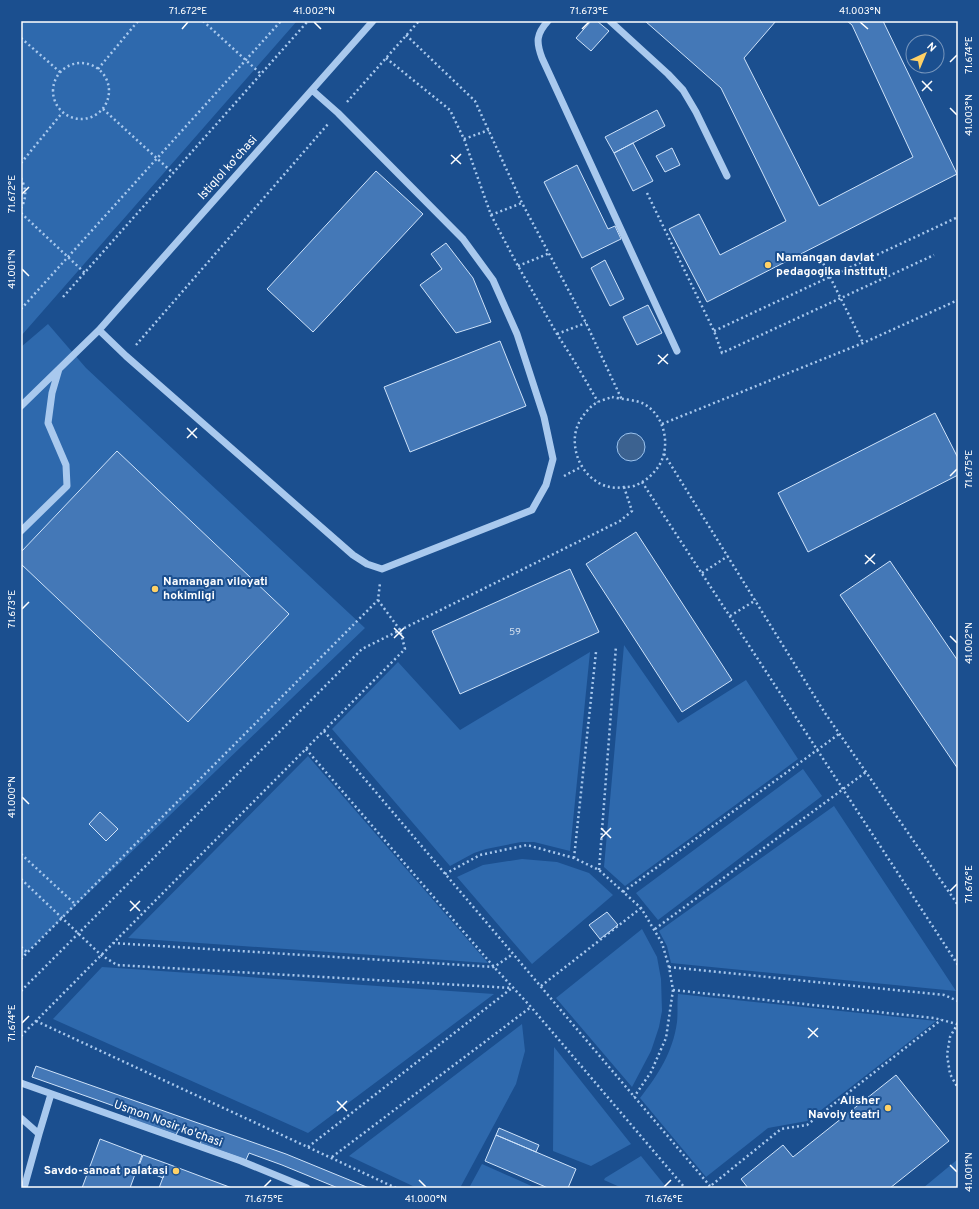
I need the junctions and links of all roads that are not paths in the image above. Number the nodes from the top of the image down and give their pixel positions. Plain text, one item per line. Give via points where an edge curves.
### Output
1 (373, 21) edge
2 (548, 21) edge
3 (610, 21) edge
4 (312, 90) junction
5 (727, 176) dead end
6 (99, 330) junction
7 (677, 350) dead end
8 (59, 369) junction
9 (21, 406) edge
10 (21, 531) edge
11 (21, 1083) edge
12 (51, 1094) junction
13 (21, 1118) edge
14 (39, 1134) junction
15 (24, 1188) edge
16 (307, 1188) edge

1 - 4 street, Istiqlol ko'chasi
2 - 7 street via 538,34 538,47 542,58
3 - 5 street via 683,90
4 - 6 street, Istiqlol ko'chasi
4 - 6 street via 463,239 493,280 517,334 544,417 553,459 546,485 532,510 382,569 367,564 353,555
6 - 8 street, Istiqlol ko'chasi
8 - 9 street, Istiqlol ko'chasi
8 - 10 street via 52,393 48,423 66,465 67,486
11 - 12 street, Usmon Nosir ko'chasi
12 - 14 street
12 - 16 street, Usmon Nosir ko'chasi via 241,1161
13 - 14 street
14 - 15 street

